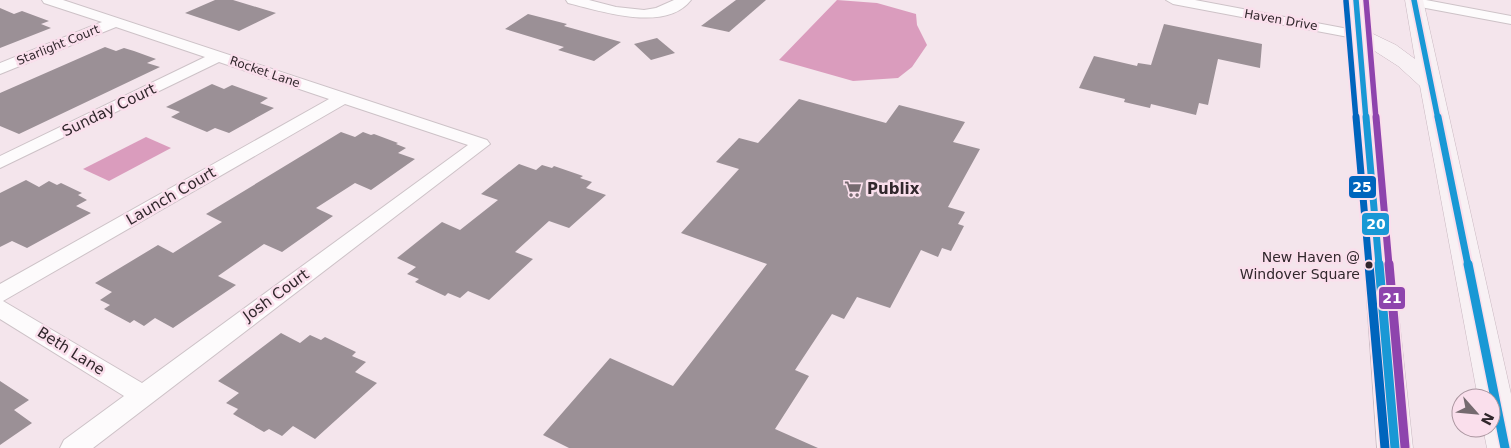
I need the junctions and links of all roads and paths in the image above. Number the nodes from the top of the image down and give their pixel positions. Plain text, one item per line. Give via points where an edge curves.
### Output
1 (50, 0) edge
2 (573, 0) edge
3 (684, 0) edge
4 (1173, 0) edge
5 (1356, 0) edge
6 (1437, 0) edge
7 (1412, 1) edge
8 (1511, 15) edge
9 (1511, 20) edge
10 (116, 22) junction
11 (1359, 35) junction
12 (219, 56) junction
13 (0, 69) edge
14 (1431, 84) junction
15 (343, 98) junction
16 (481, 144) joint
17 (0, 163) edge
18 (0, 294) edge
19 (0, 308) edge
20 (142, 395) junction
21 (73, 448) edge
22 (1395, 448) edge
23 (1505, 448) edge

1 - 10 street, Rocket Lane
2 - 3 street via 616,11 652,15
4 - 11 street, Haven Drive
5 - 11 main road
6 - 8 street
7 - 9 street
7 - 14 main road
10 - 12 street, Rocket Lane
10 - 13 street, Starlight Court
11 - 14 main road via 1383,44
11 - 22 main road
12 - 15 street, Rocket Lane
12 - 17 street, Sunday Court
14 - 23 main road
15 - 16 street, Rocket Lane
15 - 18 street, Launch Court
16 - 20 street, Josh Court
19 - 20 street, Beth Lane
20 - 21 street, Josh Court

